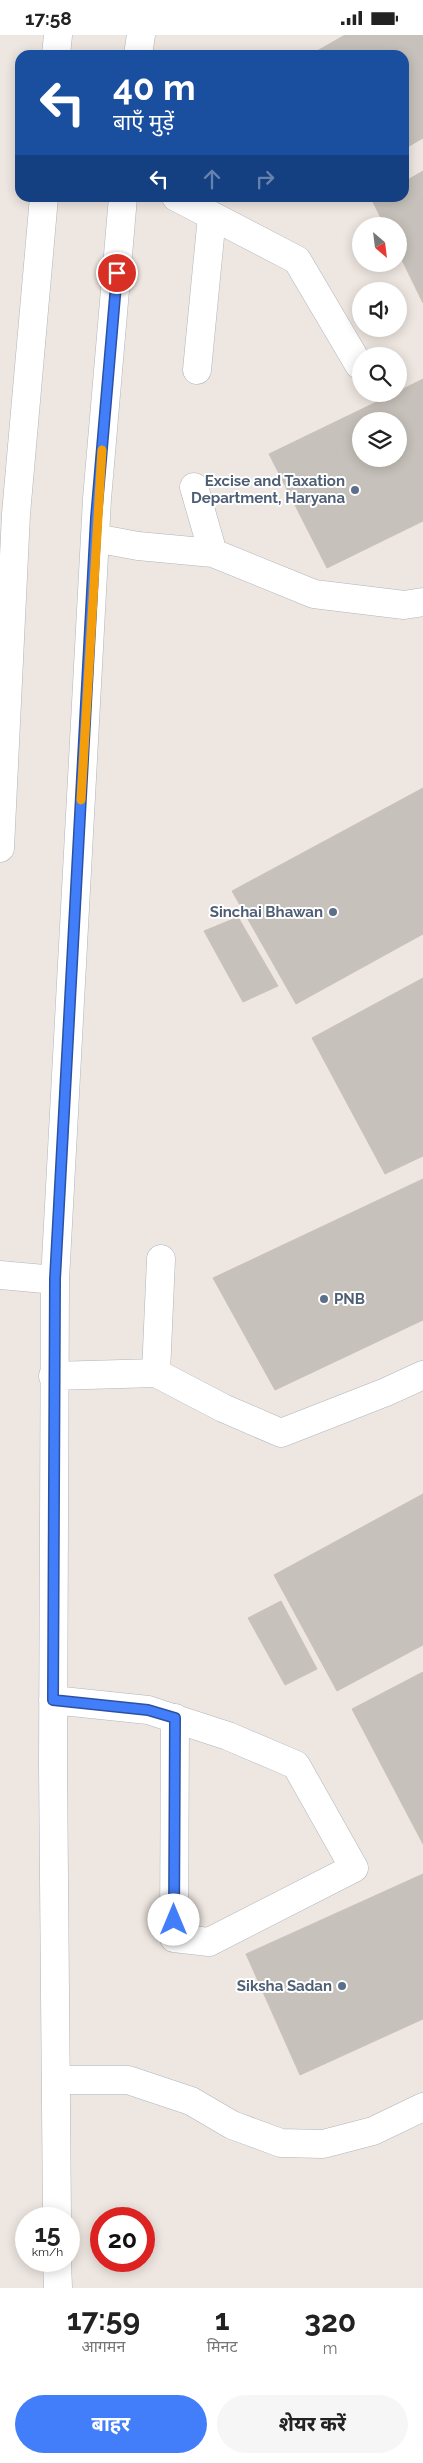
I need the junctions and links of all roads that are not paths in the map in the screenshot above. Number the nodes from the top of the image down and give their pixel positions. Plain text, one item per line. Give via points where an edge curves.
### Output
1 (58, 35) edge
2 (141, 35) edge
3 (56, 50) edge
4 (139, 50) edge
5 (44, 202) edge
6 (123, 202) edge
7 (185, 202) edge
8 (212, 216) junction
9 (352, 353) edge
10 (197, 370) dead end
11 (194, 487) dead end
12 (95, 538) junction
13 (213, 553) junction
14 (423, 602) edge
15 (0, 848) edge
16 (160, 1259) dead end
17 (0, 1275) edge
18 (55, 1279) junction
19 (156, 1373) junction
20 (423, 1375) edge
21 (53, 1376) junction
22 (53, 1700) junction
23 (175, 1718) junction
24 (56, 2080) junction
25 (423, 2107) edge
26 (57, 2207) edge
27 (57, 2272) edge
28 (58, 2288) edge

1 - 3 street
2 - 4 street
5 - 15 street via 16,514
6 - 12 street
7 - 8 street
8 - 9 street via 297,260
8 - 10 street
11 - 13 street
12 - 13 street
12 - 18 street
13 - 14 street via 314,594 404,605
16 - 19 street
17 - 18 street
18 - 21 street
19 - 20 street via 223,1408 281,1433
19 - 21 street
21 - 22 street
22 - 23 street via 148,1710
22 - 24 street
23 - 23 street via 296,1765 354,1868 209,1941 174,1938
24 - 25 street via 128,2080 191,2101 232,2125 281,2143 322,2144 373,2131
24 - 26 street
27 - 28 street

